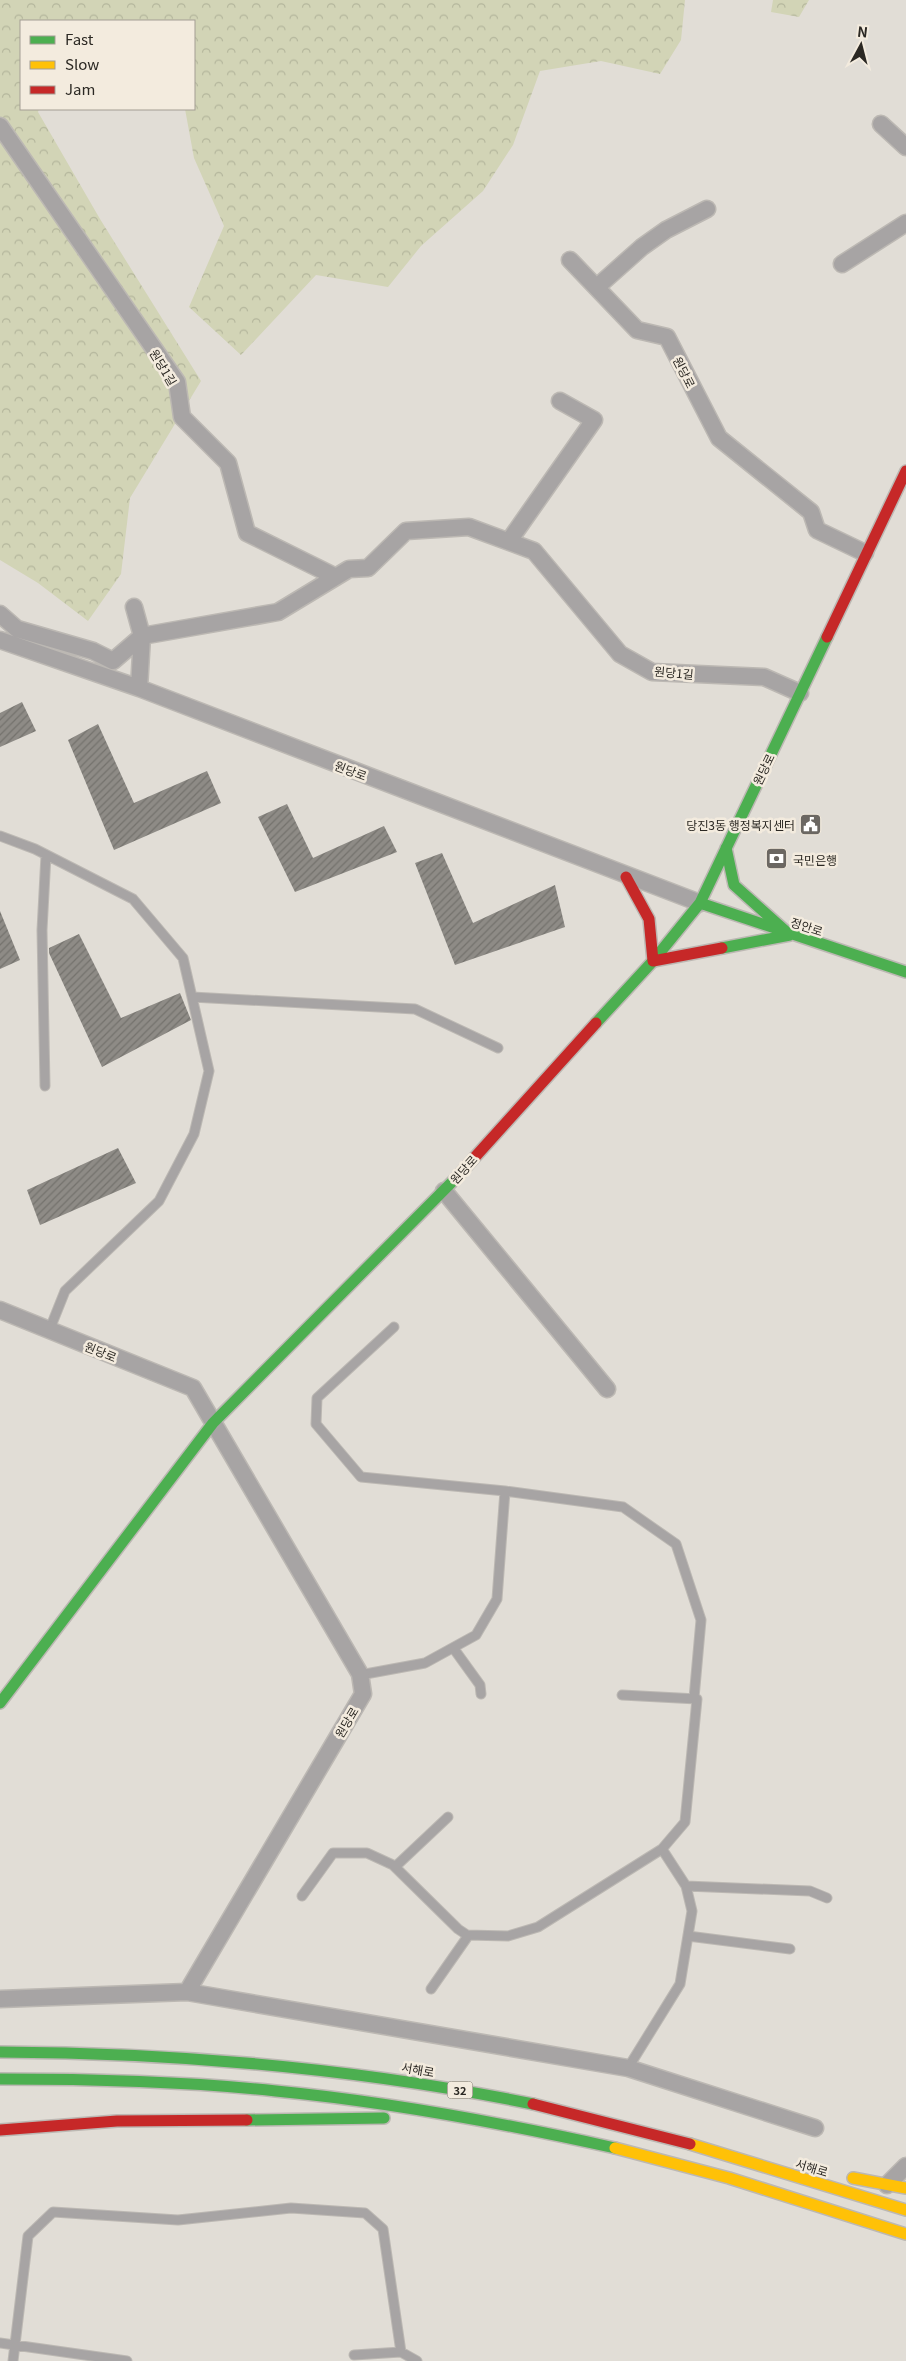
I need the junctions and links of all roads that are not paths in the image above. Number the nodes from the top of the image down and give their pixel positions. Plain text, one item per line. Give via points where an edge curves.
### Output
1 (881, 124) dead end
2 (0, 126) edge
3 (906, 147) edge
4 (707, 209) dead end
5 (906, 223) edge
6 (570, 260) dead end
7 (842, 264) dead end
8 (597, 287) junction
9 (560, 401) dead end
10 (906, 471) edge
11 (509, 541) junction
12 (865, 553) junction
13 (336, 576) junction
14 (134, 606) dead end
15 (0, 614) edge
16 (142, 636) junction
17 (0, 640) edge
18 (138, 688) junction
19 (800, 693) junction
20 (0, 836) edge
21 (726, 848) junction
22 (46, 854) junction
23 (626, 877) junction
24 (700, 903) junction
25 (790, 935) junction
26 (654, 961) junction
27 (906, 972) edge
28 (192, 997) junction
29 (498, 1048) dead end
30 (46, 1086) dead end
31 (444, 1191) junction
32 (0, 1310) edge
33 (394, 1327) dead end
34 (49, 1331) junction
35 (607, 1389) dead end
36 (213, 1423) junction
37 (505, 1491) junction
38 (454, 1649) junction
39 (360, 1674) junction
40 (481, 1694) dead end
41 (622, 1695) dead end
42 (694, 1698) junction
43 (0, 1703) edge
44 (448, 1817) dead end
45 (662, 1849) junction
46 (393, 1865) junction
47 (686, 1886) junction
48 (302, 1896) dead end
49 (827, 1898) dead end
50 (466, 1935) junction
51 (688, 1936) junction
52 (790, 1949) dead end
53 (431, 1989) dead end
54 (187, 1992) junction
55 (0, 1999) edge
56 (0, 2052) edge
57 (628, 2068) junction
58 (0, 2079) edge
59 (519, 2128) junction
60 (815, 2128) dead end
61 (0, 2130) edge
62 (717, 2152) junction
63 (906, 2166) edge
64 (886, 2185) junction
65 (755, 2187) junction
66 (906, 2188) edge
67 (906, 2210) edge
68 (906, 2234) edge
69 (874, 2236) dead end
70 (0, 2343) edge
71 (15, 2345) junction
72 (400, 2352) junction
73 (354, 2355) dead end
74 (13, 2361) edge
75 (127, 2361) edge
76 (417, 2361) edge

1 - 3 street
2 - 13 street, 원당1길 via 177,382 182,416 228,463 247,533
4 - 8 street via 666,230 642,247
5 - 7 street
6 - 8 street, 원당로
8 - 12 street, 원당로 via 637,330 667,338 719,438 811,512 817,530
9 - 11 street via 594,420
10 - 12 main road, 원당로
11 - 13 street, 원당1길 via 469,527 406,531 368,568 350,568
11 - 19 street, 원당1길 via 534,551 620,654 652,672 764,676
12 - 19 main road, 원당로
13 - 16 street, 원당1길 via 278,612
14 - 16 street
15 - 16 street via 17,629 93,651 113,662
16 - 18 street
17 - 18 street, 원당로
18 - 23 street, 원당로
19 - 21 main road, 원당로
20 - 22 lane
21 - 24 main road, 원당로
21 - 25 main road via 734,886
22 - 28 lane via 133,898 183,958
22 - 30 lane via 42,930
23 - 24 street, 원당로
23 - 26 main road via 649,918
24 - 25 main road, 정안로
24 - 26 main road, 원당로
25 - 26 main road
25 - 27 main road, 정안로
26 - 31 main road, 원당로
28 - 29 lane via 415,1009
28 - 34 lane via 209,1071 194,1134 159,1201 65,1291
31 - 35 street
31 - 36 main road, 원당로
32 - 34 street, 원당로
33 - 37 lane via 317,1398 316,1424 361,1477
34 - 36 street, 원당로 via 192,1388
36 - 39 street, 원당로
36 - 43 main road, 원당로
37 - 38 lane via 497,1599 476,1635
37 - 42 lane via 623,1507 676,1544 701,1620
38 - 39 lane via 425,1663
38 - 40 lane via 480,1685
39 - 54 street, 원당로 via 363,1694
41 - 42 lane
42 - 45 lane via 697,1698 685,1822
44 - 46 lane via 396,1866
45 - 47 lane
45 - 50 lane via 538,1927 508,1936
46 - 48 lane via 367,1853 333,1853
46 - 50 lane
47 - 49 lane via 810,1891
47 - 51 lane via 692,1911
50 - 53 lane
51 - 52 lane
51 - 57 lane via 680,1984
54 - 55 street
54 - 57 street
56 - 62 main road, 서해로 / 32 via 193,2057 288,2064 391,2078 505,2098
57 - 60 street
58 - 59 main road, 32 via 96,2079 314,2094 423,2109
59 - 61 main road via 388,2118 300,2118 126,2120
59 - 65 main road, 32 via 624,2150
62 - 64 main road
62 - 67 main road, 서해로 / 32
63 - 64 street
64 - 66 main road
65 - 68 main road, 32
65 - 69 main road
70 - 71 lane
71 - 72 lane via 28,2236 53,2212 178,2220 291,2208 365,2213 383,2229
71 - 74 lane
71 - 75 lane
72 - 73 lane
72 - 76 lane

